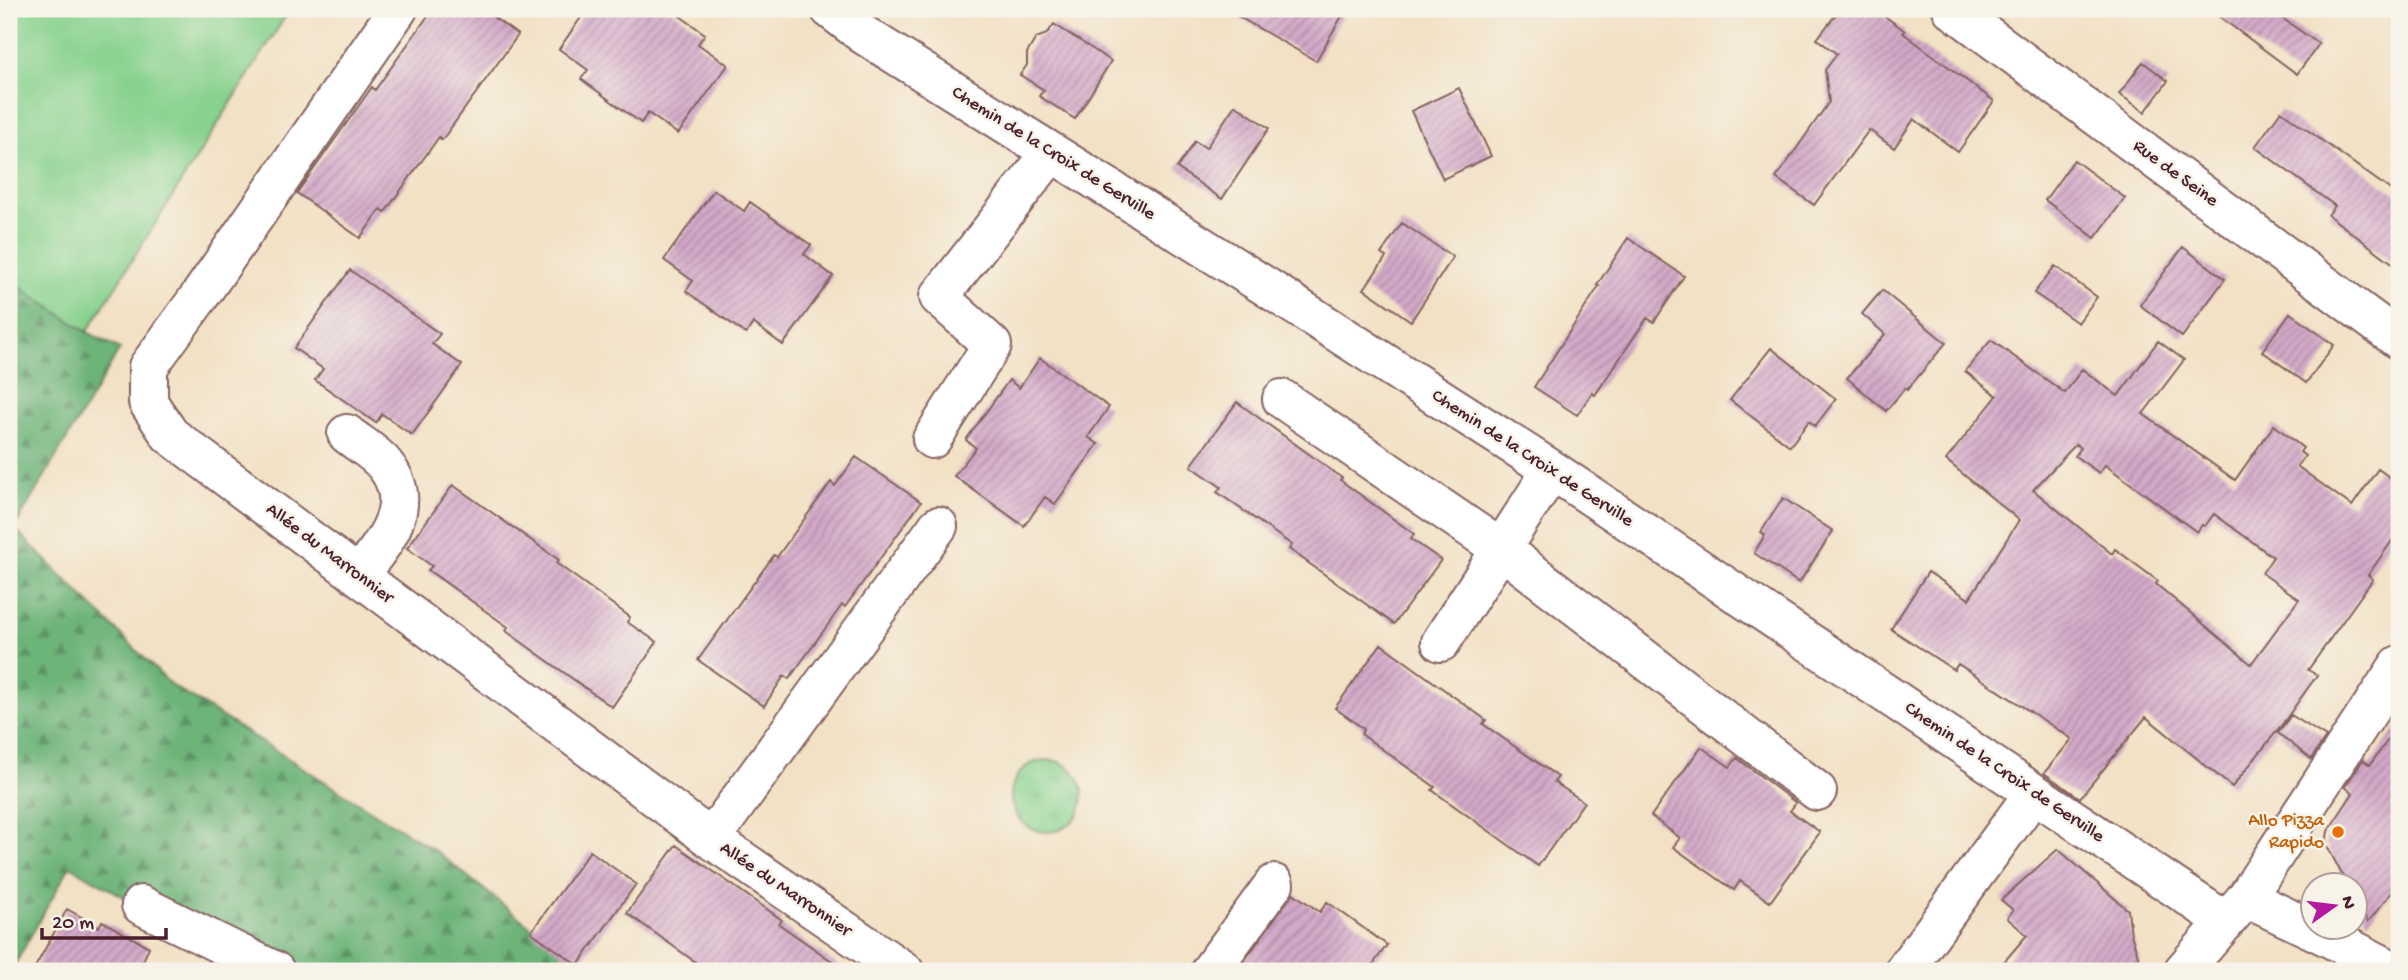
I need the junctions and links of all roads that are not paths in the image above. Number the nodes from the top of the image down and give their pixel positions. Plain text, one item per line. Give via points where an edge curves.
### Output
1 (398, 9) edge
2 (830, 9) edge
3 (1951, 9) edge
4 (1051, 153) junction
5 (2399, 340) edge
6 (1282, 399) dead end
7 (347, 434) dead end
8 (932, 439) dead end
9 (1552, 470) junction
10 (938, 526) dead end
11 (1501, 549) junction
12 (358, 575) junction
13 (1441, 642) dead end
14 (2399, 665) edge
15 (1817, 791) dead end
16 (2035, 793) junction
17 (711, 839) junction
18 (1274, 884) dead end
19 (141, 905) dead end
20 (2235, 910) junction
21 (275, 971) edge
22 (904, 971) edge
23 (1210, 971) edge
24 (1904, 971) edge
25 (2183, 971) edge
26 (2394, 971) edge

1 - 12 street, Allée du Marronnier via 148,367 148,402 170,435
2 - 4 street, Chemin de la Croix de Gerville
3 - 5 street, Rue de Seine
4 - 8 street via 939,297 992,345
4 - 9 street, Chemin de la Croix de Gerville
6 - 11 street
7 - 12 street via 385,465 398,491 397,520
9 - 11 street
9 - 16 street, Chemin de la Croix de Gerville
10 - 17 street
11 - 13 street
11 - 15 street
12 - 17 street, Allée du Marronnier
14 - 20 street
16 - 20 street, Chemin de la Croix de Gerville
16 - 24 street
17 - 22 street, Allée du Marronnier
18 - 23 street
19 - 21 street
20 - 25 street
20 - 26 street, Chemin de la Croix de Gerville via 2328,937

